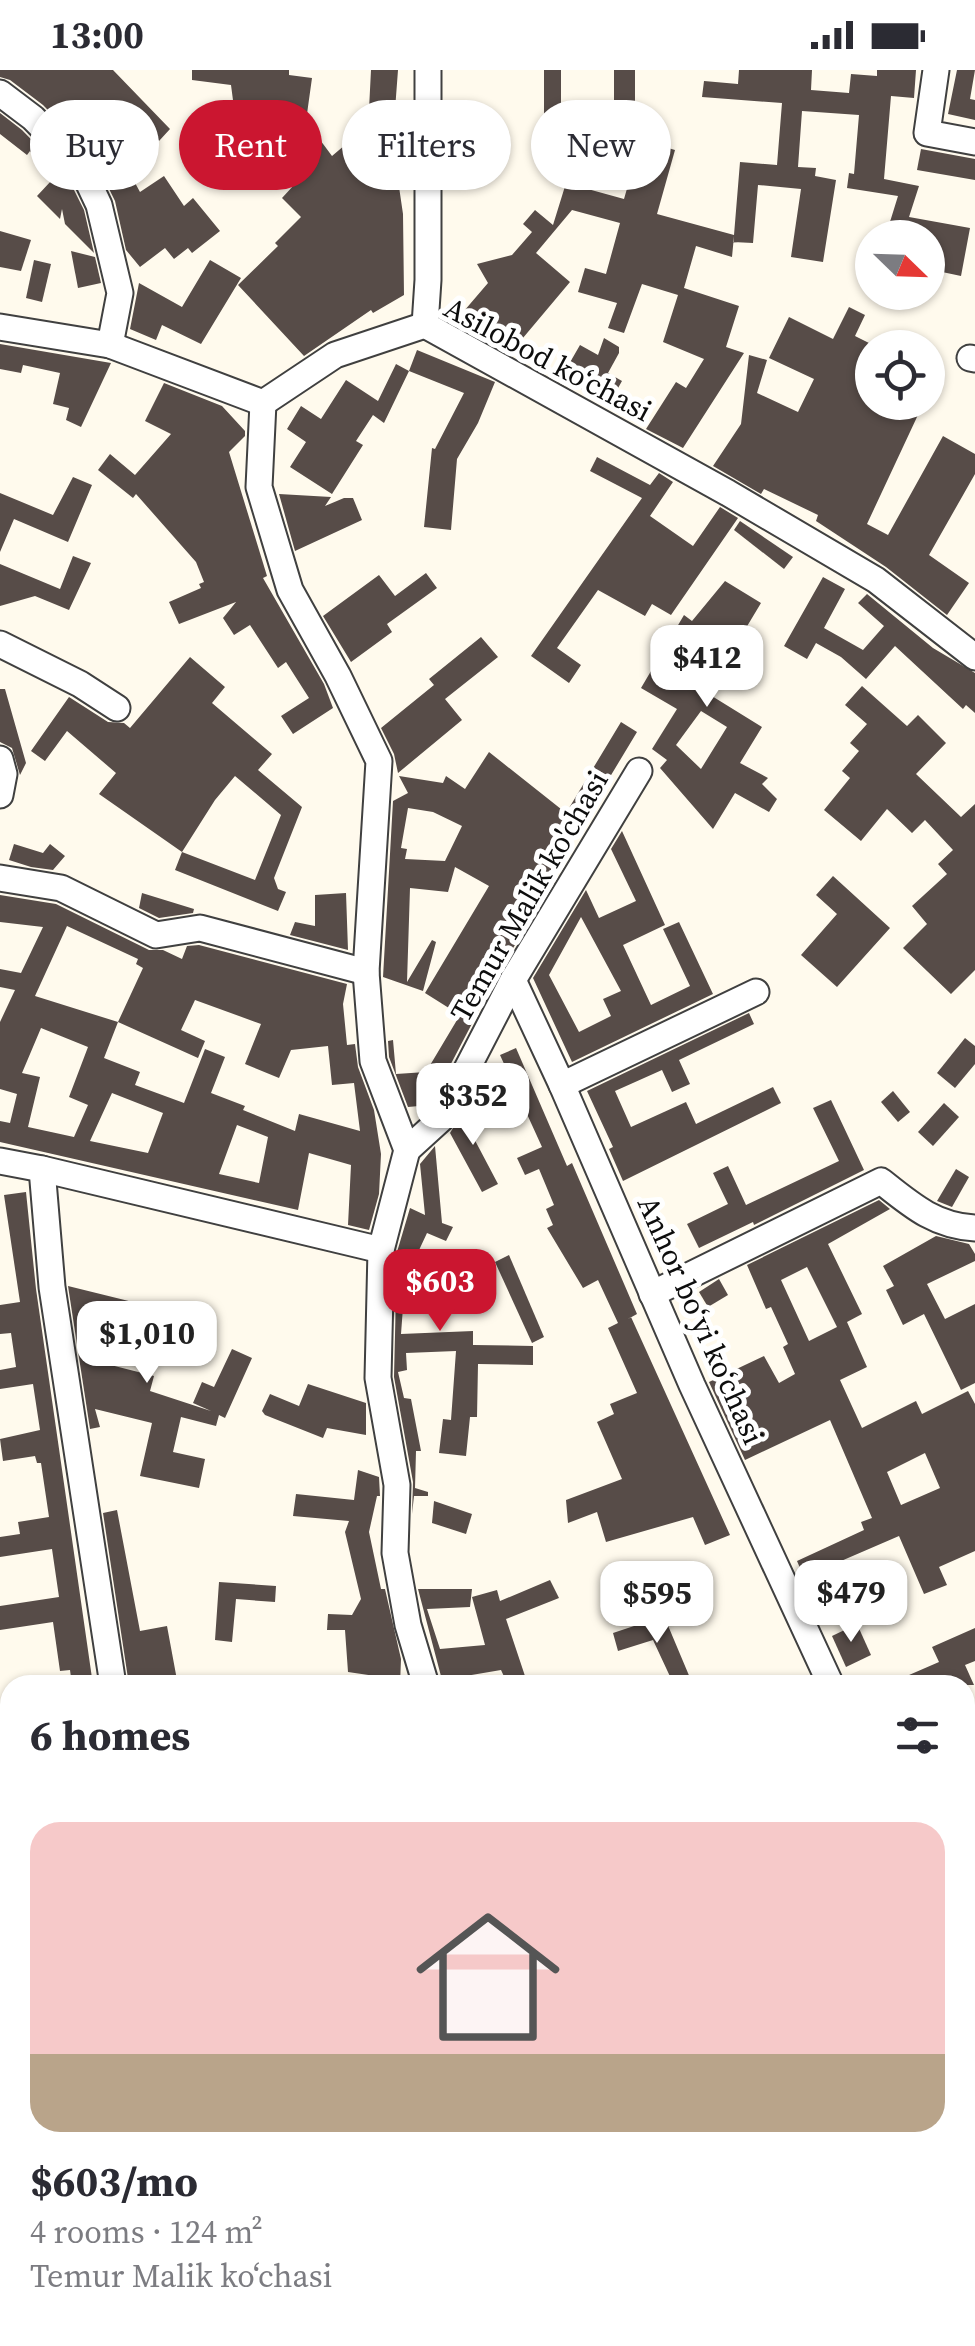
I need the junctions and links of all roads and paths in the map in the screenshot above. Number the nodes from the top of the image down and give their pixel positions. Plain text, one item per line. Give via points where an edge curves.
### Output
1 (428, 70) edge
2 (936, 70) edge
3 (0, 93) edge
4 (975, 142) edge
5 (425, 325) junction
6 (0, 327) edge
7 (110, 345) junction
8 (263, 403) junction
9 (0, 644) edge
10 (975, 657) edge
11 (117, 708) dead end
12 (0, 759) edge
13 (639, 772) dead end
14 (0, 795) edge
15 (0, 878) edge
16 (366, 972) junction
17 (513, 980) junction
18 (756, 992) dead end
19 (562, 1085) junction
20 (407, 1150) junction
21 (0, 1161) edge
22 (42, 1169) junction
23 (975, 1228) edge
24 (381, 1250) junction
25 (652, 1294) junction
26 (111, 1675) edge
27 (423, 1675) edge
28 (826, 1675) edge

1 - 5 street
2 - 4 street via 927,134
3 - 7 street via 81,166 99,205 120,293
5 - 8 street, Asilobod koʻchasi via 336,356
5 - 10 street, Asilobod koʻchasi via 876,580
6 - 7 street
7 - 8 street
8 - 16 street via 259,487 290,590 379,760
9 - 11 street
12 - 14 street
13 - 17 street, Temur Malik ko'chasi
15 - 16 street via 61,888 156,935 200,928
16 - 20 street via 373,1061
17 - 19 street, Anhor boʻyi koʻchasi
17 - 20 street, Temur Malik ko'chasi via 441,1119
18 - 19 street
19 - 25 street, Anhor boʻyi koʻchasi
20 - 24 street
21 - 22 street
22 - 24 street
22 - 26 street via 52,1287
23 - 25 street via 928,1218 881,1181
24 - 27 street via 378,1378 397,1485 395,1553
25 - 28 street, Anhor boʻyi koʻchasi

